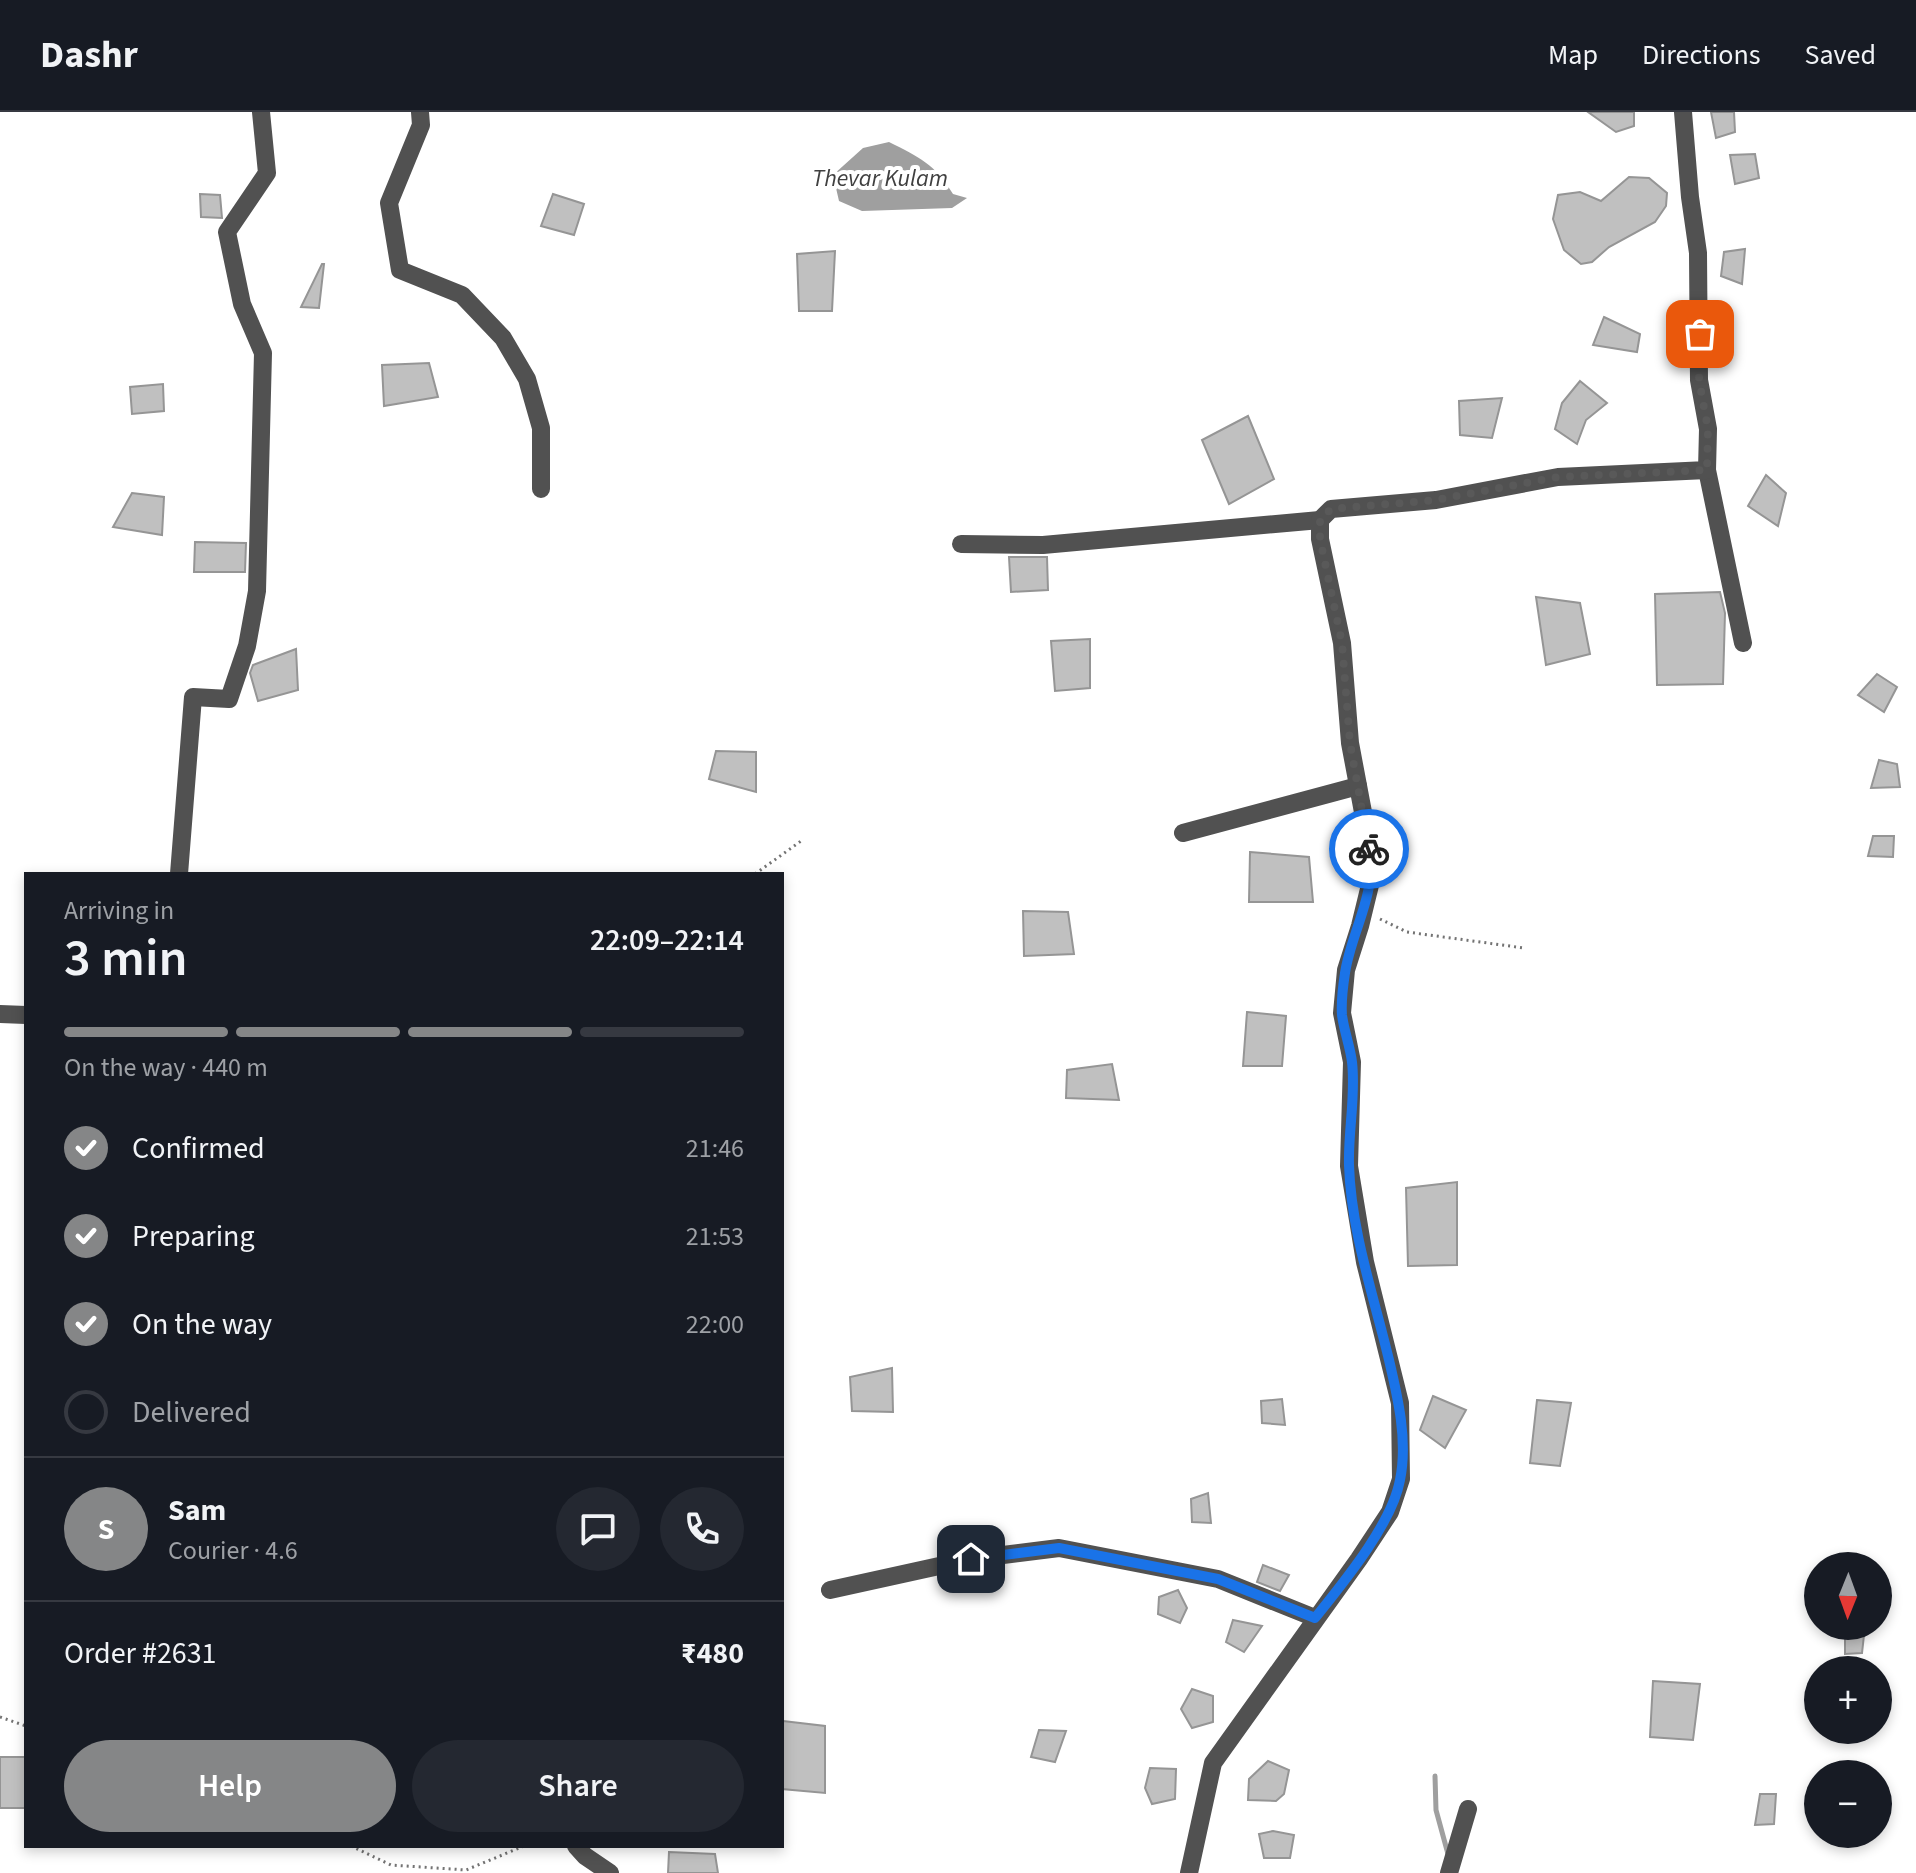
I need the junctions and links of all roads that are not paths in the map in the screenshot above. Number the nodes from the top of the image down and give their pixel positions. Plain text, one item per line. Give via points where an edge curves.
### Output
1 (261, 112) edge
2 (420, 112) edge
3 (1683, 112) edge
4 (1707, 470) junction
5 (541, 489) dead end
6 (1320, 520) junction
7 (961, 544) dead end
8 (1743, 643) dead end
9 (1358, 786) junction
10 (1183, 833) dead end
11 (179, 872) edge
12 (0, 1014) edge
13 (24, 1015) edge
14 (830, 1590) dead end
15 (1315, 1618) junction
16 (1468, 1809) dead end
17 (578, 1848) edge
18 (610, 1873) edge
19 (1189, 1873) edge
20 (1449, 1873) edge

1 - 11 street via 267,173 227,232 242,304 263,353 257,591 247,646 229,699 193,697
2 - 5 street via 421,125 389,203 400,270 462,295 503,338 527,379 541,428
3 - 4 street via 1698,253 1699,380 1708,429
4 - 6 street via 1558,477 1436,500 1331,509
4 - 8 street
6 - 7 street via 1043,545
6 - 9 street via 1342,643
9 - 10 street
9 - 15 street via 1372,860 1346,970 1342,1013 1352,1062 1349,1166 1365,1262 1400,1403 1401,1479 1390,1512
12 - 13 street
14 - 15 street via 971,1559 1059,1548 1218,1579
15 - 19 street via 1213,1763
16 - 20 street
17 - 18 street

